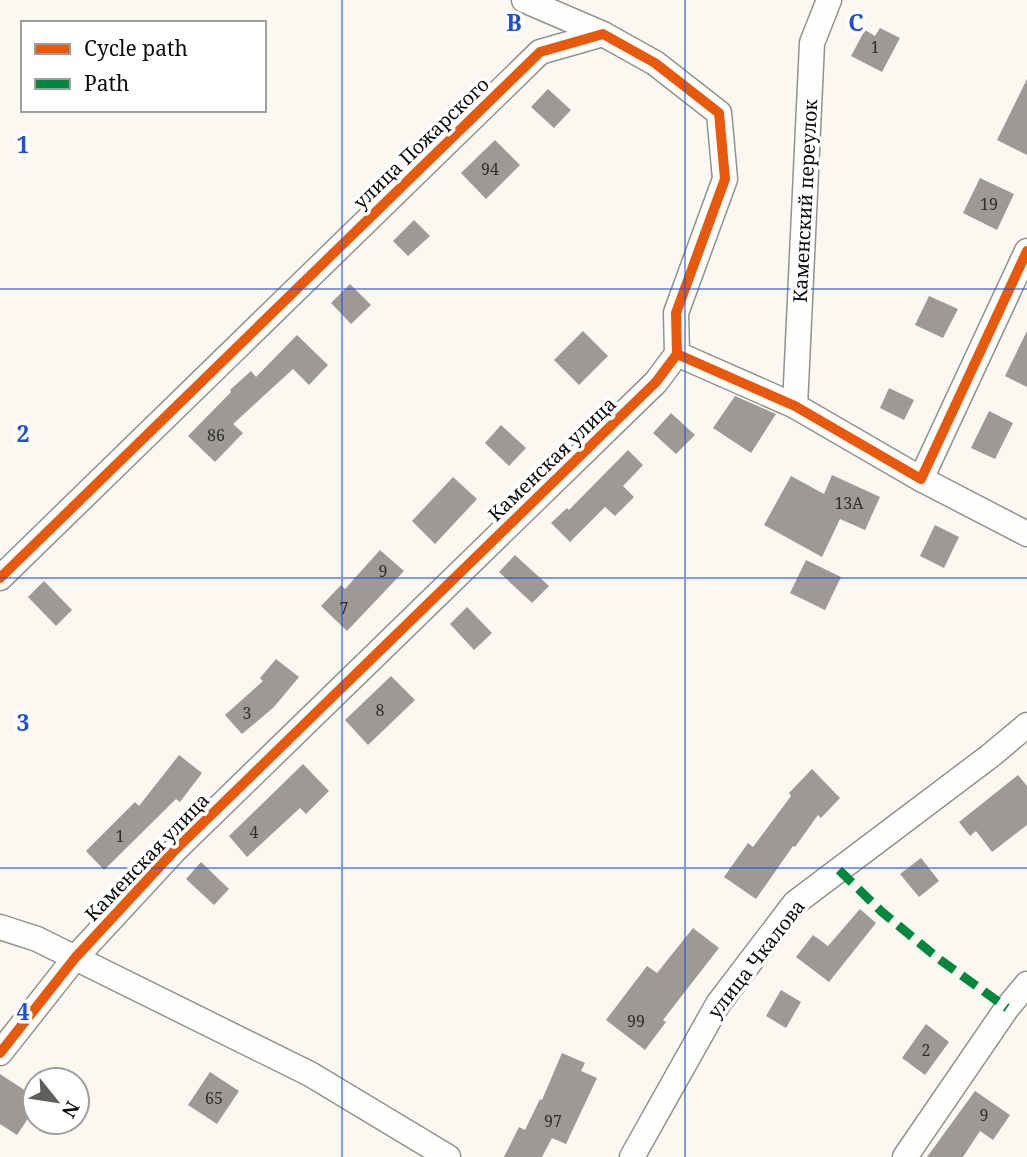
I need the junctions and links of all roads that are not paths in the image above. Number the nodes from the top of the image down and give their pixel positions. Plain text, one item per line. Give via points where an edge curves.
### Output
1 (524, 0) edge
2 (829, 0) edge
3 (603, 34) junction
4 (1027, 251) edge
5 (677, 354) junction
6 (795, 406) junction
7 (921, 479) junction
8 (1027, 534) edge
9 (0, 578) edge
10 (1027, 724) edge
11 (0, 928) edge
12 (75, 958) junction
13 (1027, 984) edge
14 (0, 1054) edge
15 (448, 1157) edge
16 (632, 1157) edge
17 (905, 1157) edge

1 - 3 street
2 - 6 street, Каменский переулок via 812,43
3 - 5 street via 655,63 719,113 725,179 676,313
3 - 9 street, улица Пожарского via 540,52
4 - 7 street
5 - 6 street
5 - 12 street, Каменская улица via 656,382 174,851
6 - 7 street
7 - 8 street
10 - 16 street, улица Чкалова via 795,904 718,1004
11 - 12 street via 37,939
12 - 14 street, Каменская улица
12 - 15 street via 310,1074
13 - 17 street

